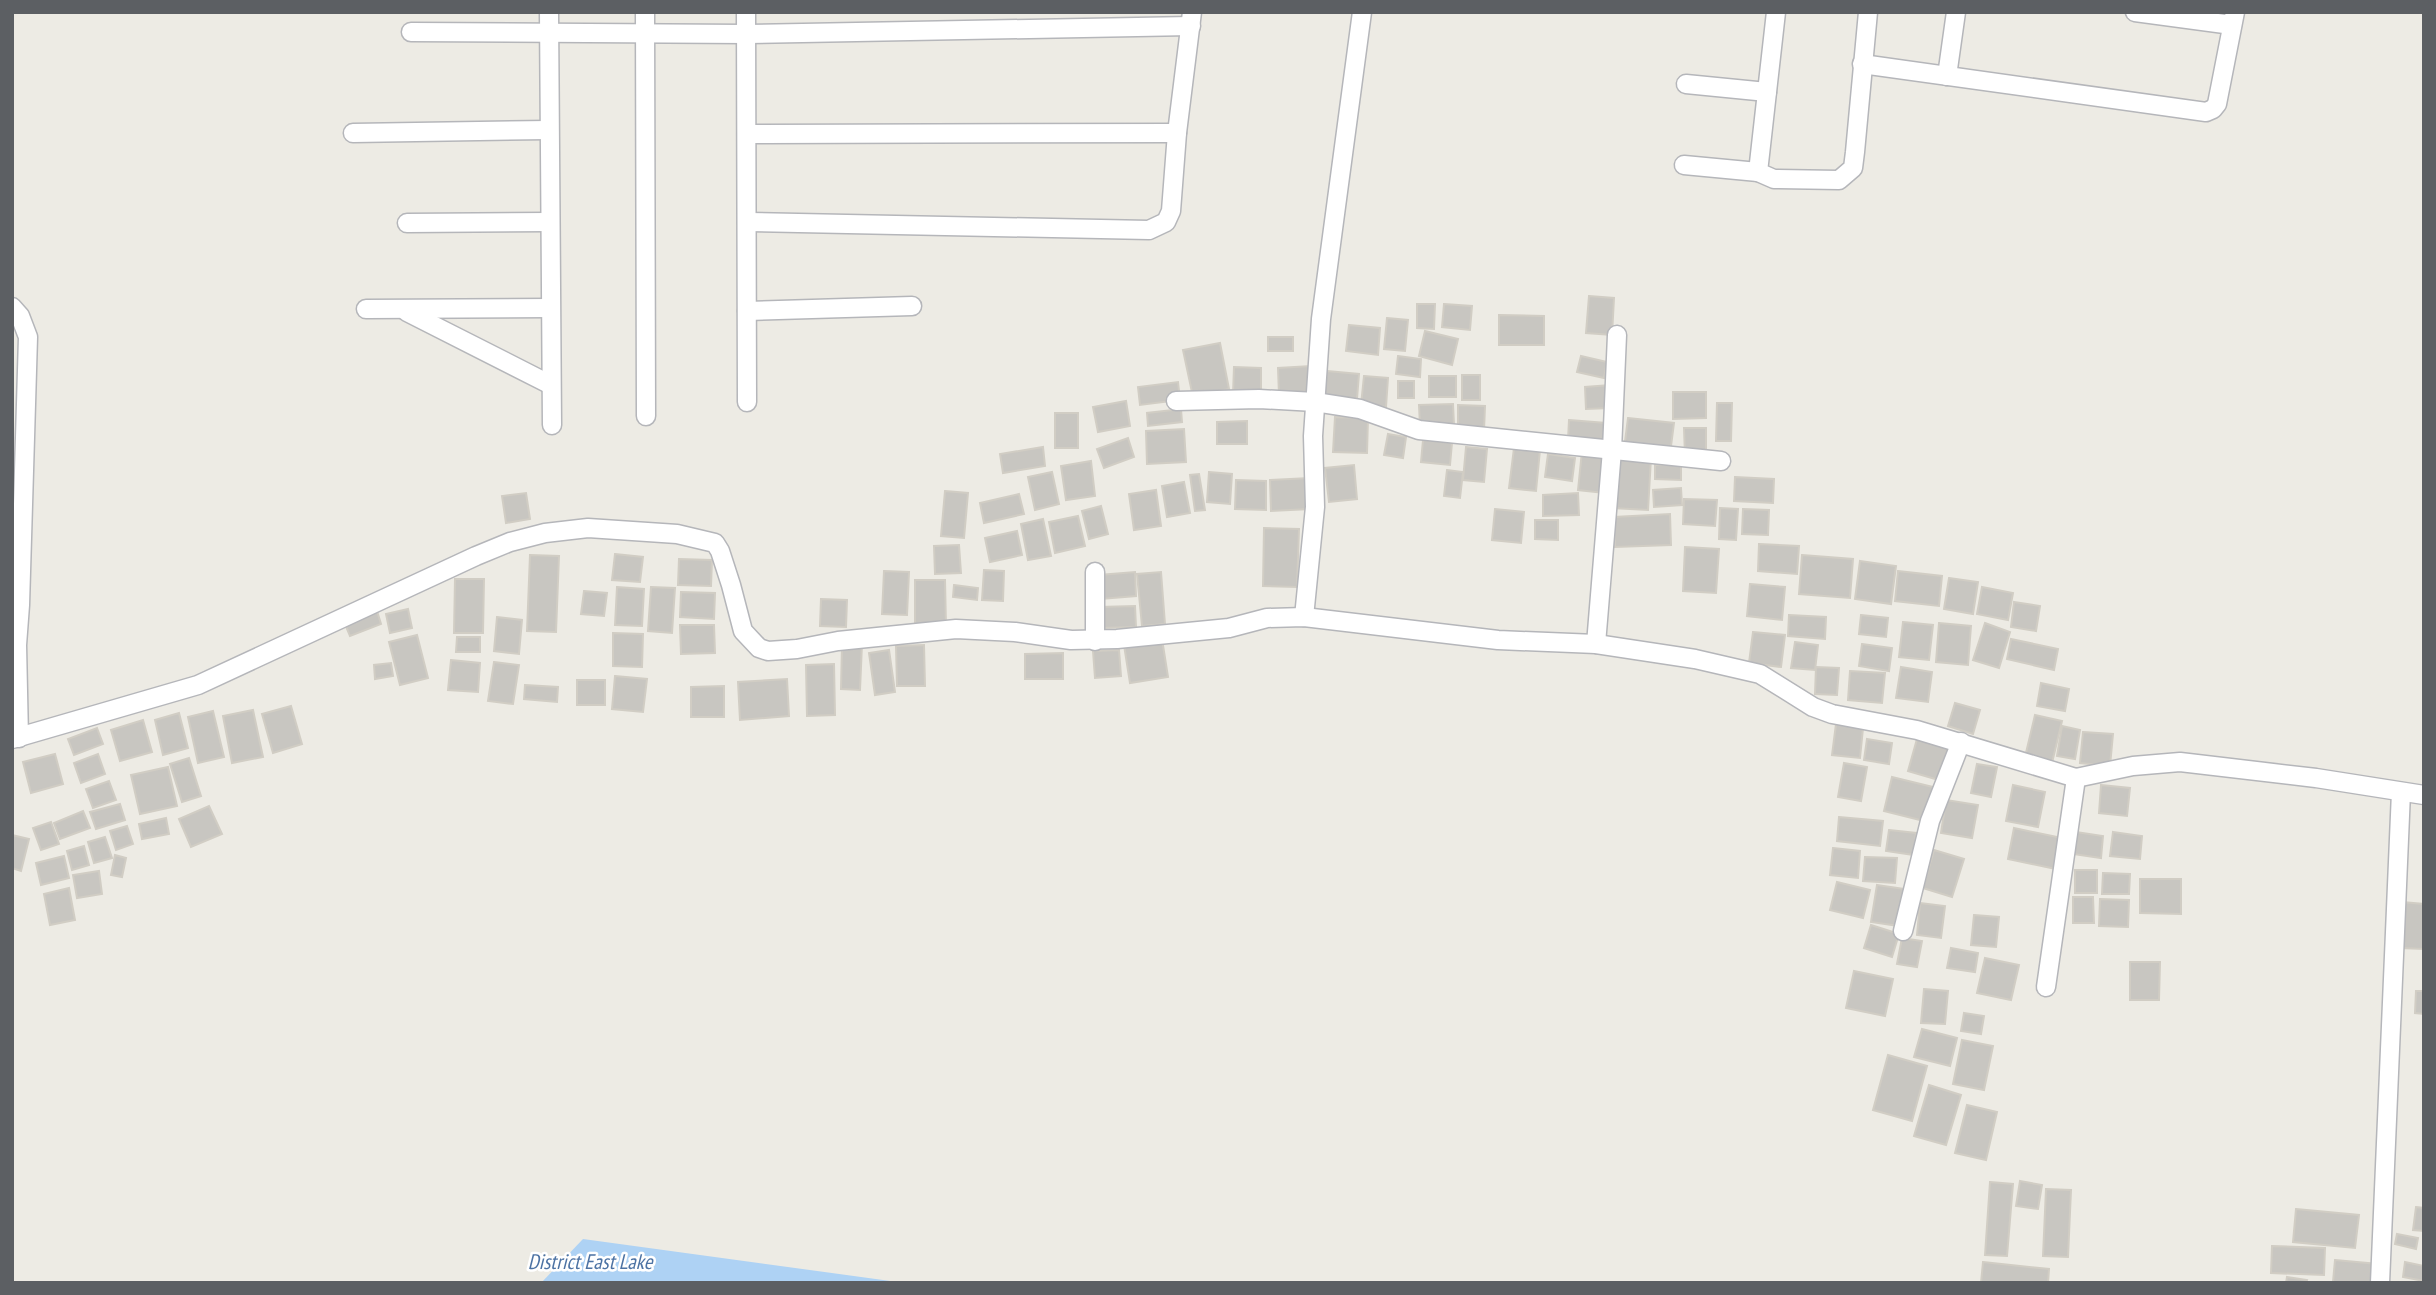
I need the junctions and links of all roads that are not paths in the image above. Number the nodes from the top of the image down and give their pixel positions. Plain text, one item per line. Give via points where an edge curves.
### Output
1 (549, 12) edge
2 (645, 12) edge
3 (746, 12) edge
4 (1362, 12) edge
5 (1776, 12) edge
6 (1868, 12) edge
7 (1956, 12) edge
8 (2134, 12) edge
9 (1191, 19) edge
10 (2234, 19) edge
11 (411, 32) dead end
12 (549, 33) junction
13 (645, 34) junction
14 (746, 34) junction
15 (1862, 64) junction
16 (1947, 76) junction
17 (1686, 84) dead end
18 (1767, 92) junction
19 (548, 130) junction
20 (353, 133) dead end
21 (1177, 133) junction
22 (747, 134) junction
23 (1684, 165) dead end
24 (1758, 172) junction
25 (549, 222) junction
26 (747, 222) junction
27 (407, 223) dead end
28 (912, 306) dead end
29 (12, 307) edge
30 (550, 308) junction
31 (366, 309) dead end
32 (404, 310) junction
33 (747, 312) junction
34 (1617, 335) dead end
35 (551, 384) junction
36 (1176, 401) dead end
37 (747, 402) dead end
38 (1315, 402) junction
39 (646, 416) dead end
40 (552, 425) dead end
41 (1612, 450) junction
42 (1721, 461) dead end
43 (1095, 572) dead end
44 (1304, 617) junction
45 (1094, 640) junction
46 (1596, 644) junction
47 (15, 738) edge
48 (1961, 742) junction
49 (2076, 778) junction
50 (2401, 792) junction
51 (2424, 795) edge
52 (1903, 931) dead end
53 (2046, 986) dead end
54 (2380, 1283) edge

1 - 12 street
2 - 13 street
3 - 14 street
4 - 38 street via 1321,319
5 - 18 street
6 - 15 street
7 - 16 street
8 - 10 street
9 - 14 street
9 - 21 street
10 - 16 street via 2217,104 2206,112
11 - 12 street
12 - 13 street
12 - 19 street
13 - 14 street
13 - 39 street
14 - 22 street
15 - 16 street
15 - 24 street via 1853,168 1839,180 1774,179
17 - 18 street
18 - 24 street
19 - 20 street
19 - 25 street
21 - 22 street
21 - 26 street via 1171,211 1166,222 1149,230
22 - 26 street
23 - 24 street
25 - 27 street
25 - 30 street
26 - 33 street
28 - 33 street
29 - 47 street via 28,337
30 - 32 street
30 - 35 street
31 - 32 street
32 - 35 street
33 - 37 street
34 - 41 street
35 - 40 street
36 - 38 street
38 - 41 street via 1360,409 1419,430
38 - 44 street via 1315,507
41 - 42 street
41 - 46 street
43 - 45 street
44 - 45 street
44 - 46 street via 1498,640
45 - 47 street via 956,629 768,651 743,631 715,543 677,534 588,528 510,542 198,685
46 - 48 street via 1760,674 1832,714
48 - 49 street
48 - 52 street via 1930,821
49 - 50 street via 2180,762
49 - 53 street
50 - 51 street
50 - 54 street

